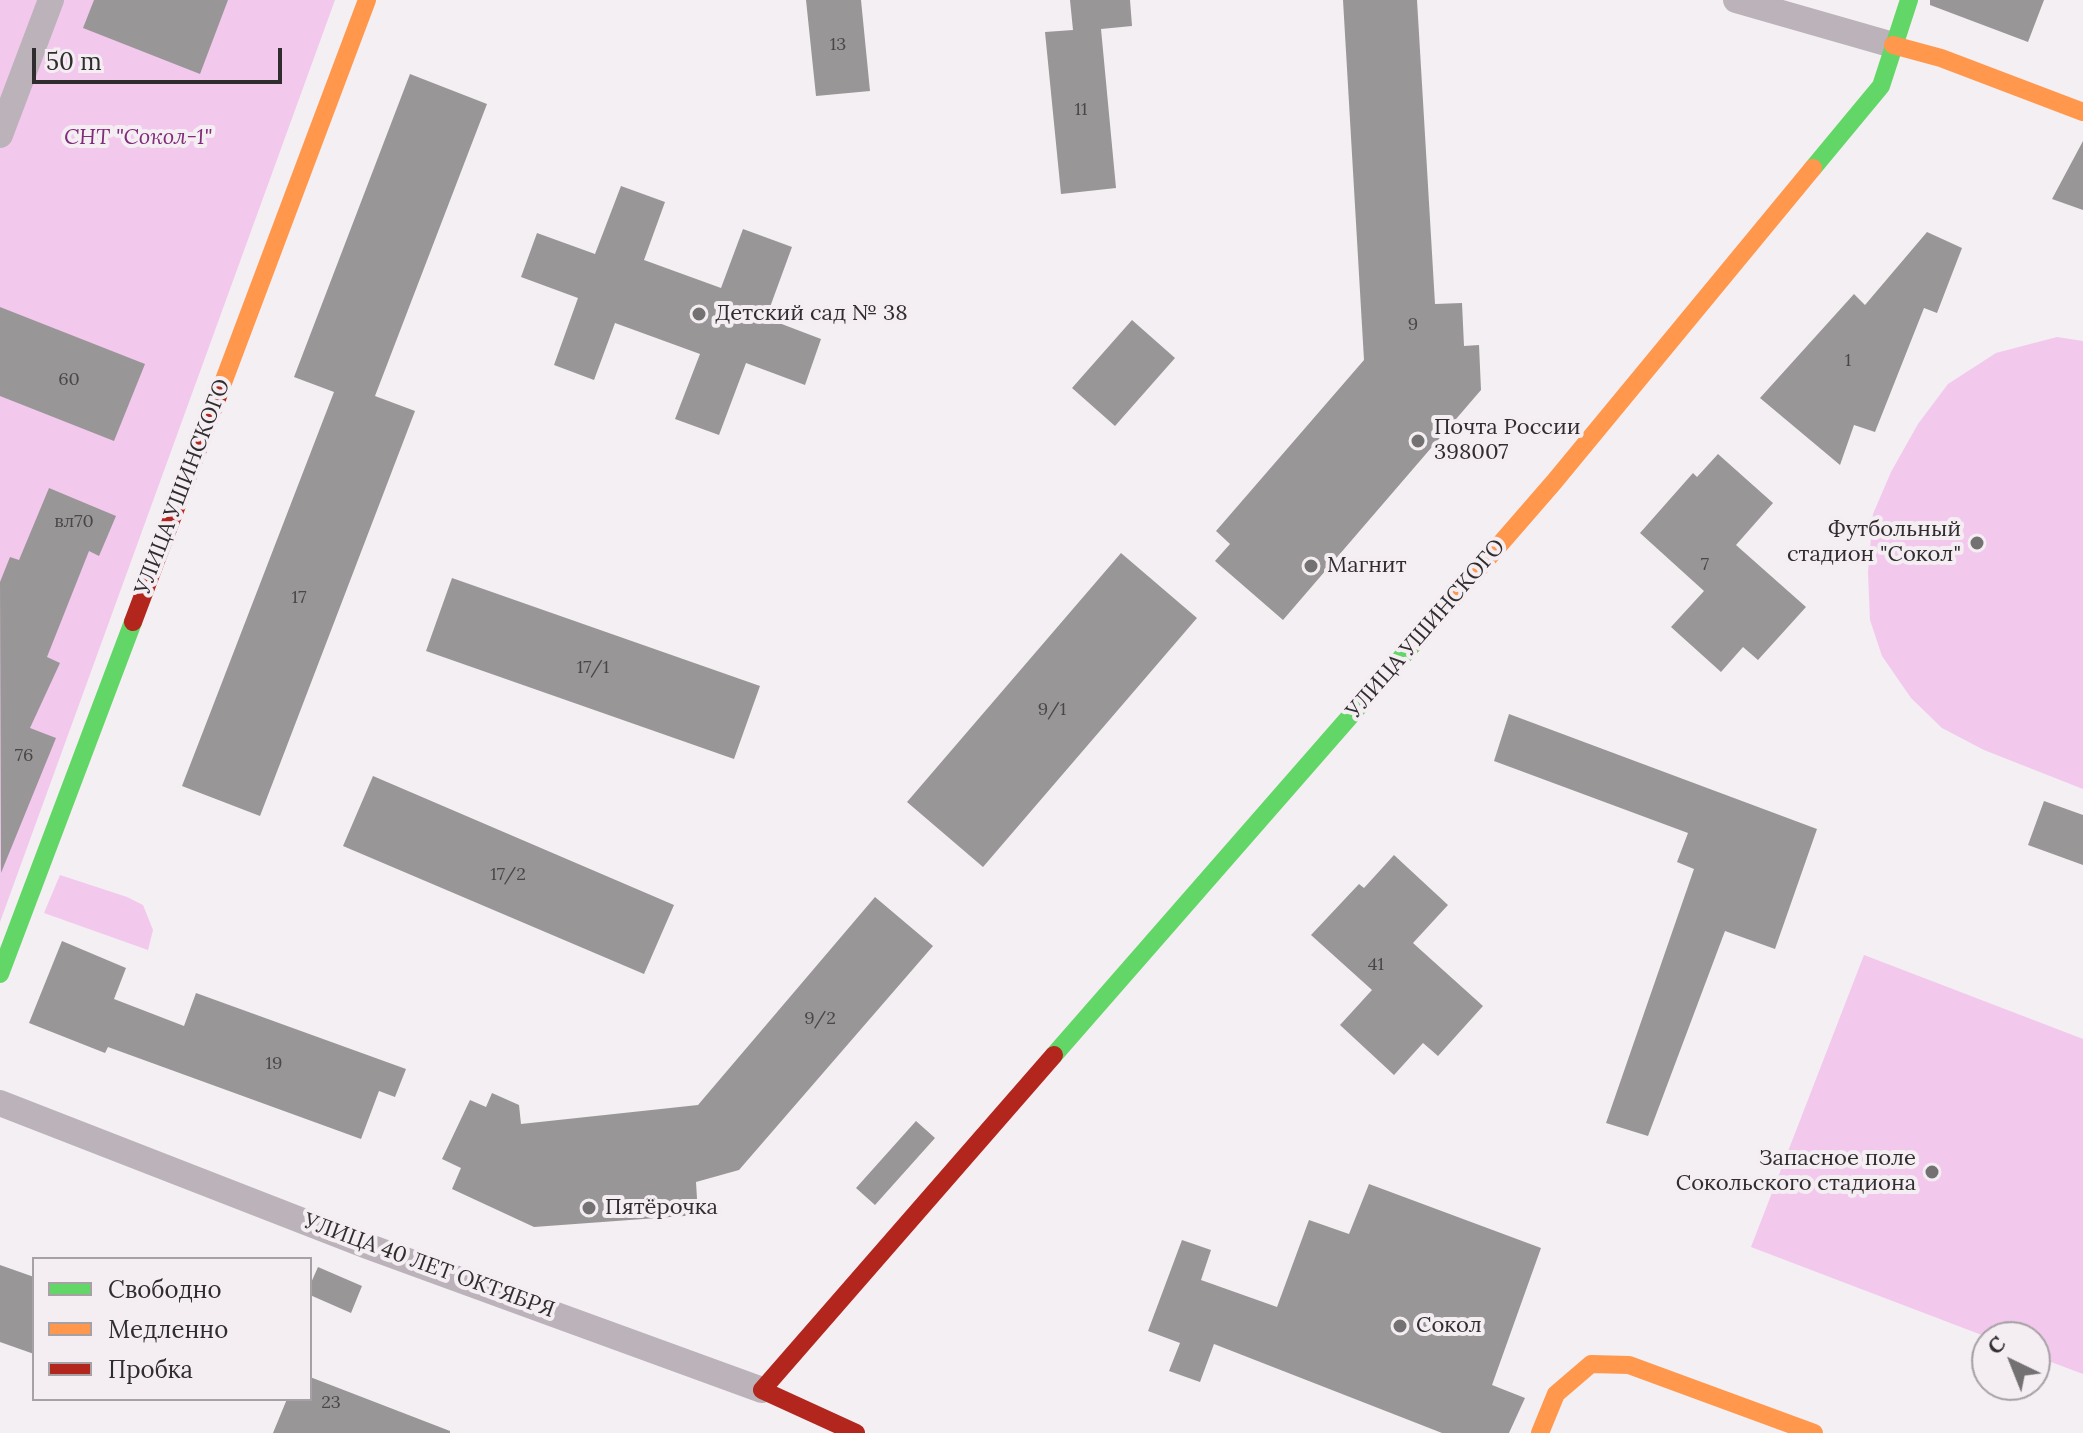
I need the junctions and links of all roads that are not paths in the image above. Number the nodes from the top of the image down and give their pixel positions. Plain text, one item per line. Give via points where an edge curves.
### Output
1 (51, 0) edge
2 (367, 0) edge
3 (1736, 0) edge
4 (1909, 0) edge
5 (1893, 45) junction
6 (2083, 112) edge
7 (0, 135) edge
8 (0, 974) edge
9 (0, 1103) edge
10 (762, 1390) junction
11 (856, 1433) edge
12 (1540, 1433) edge
13 (1814, 1433) edge

1 - 7 street
2 - 8 street, УЛИЦА УШИНСКОГО
3 - 5 street
4 - 5 street, УЛИЦА УШИНСКОГО
5 - 6 street
5 - 10 street, УЛИЦА УШИНСКОГО via 1881,86 1554,482
9 - 10 street, УЛИЦА 40 ЛЕТ ОКТЯБРЯ via 367,1246
10 - 11 street, УЛИЦА 40 ЛЕТ ОКТЯБРЯ
12 - 13 street via 1556,1394 1591,1364 1629,1365

